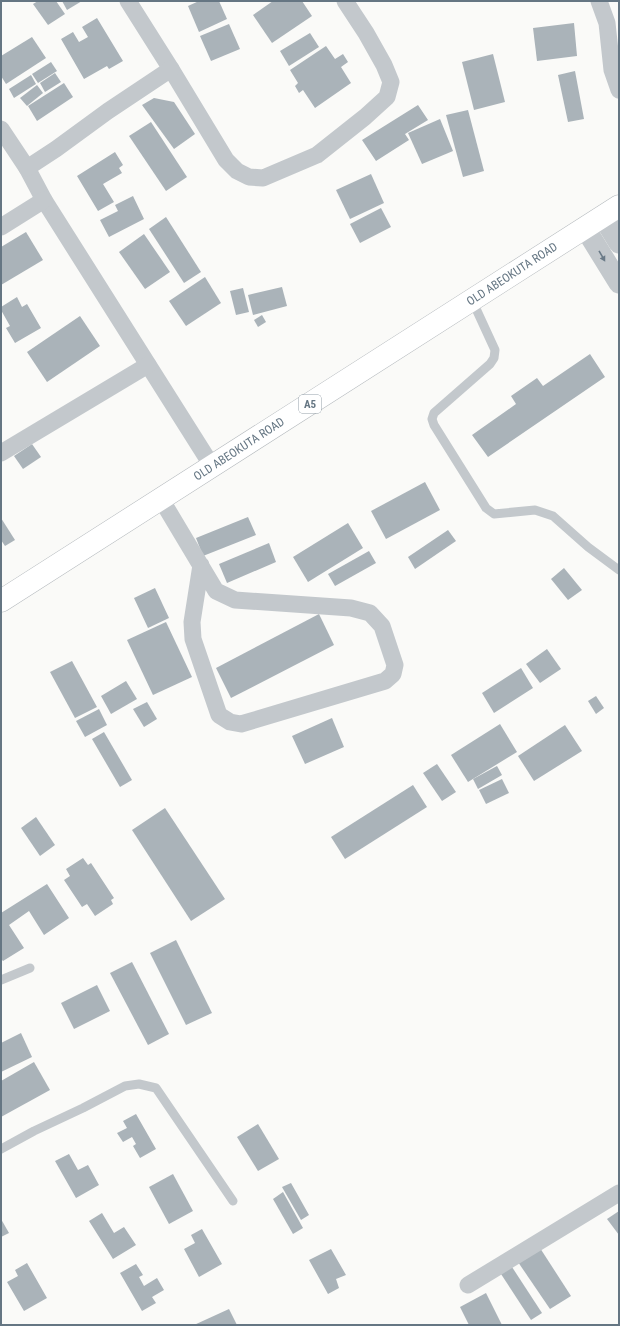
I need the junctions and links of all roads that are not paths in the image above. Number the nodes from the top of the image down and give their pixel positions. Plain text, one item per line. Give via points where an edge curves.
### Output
1 (128, 1) edge
2 (345, 1) edge
3 (603, 5) edge
4 (171, 69) junction
5 (619, 90) edge
6 (1, 129) edge
7 (27, 168) junction
8 (44, 200) junction
9 (602, 217) edge
10 (1, 227) edge
11 (619, 243) edge
12 (619, 283) edge
13 (472, 300) junction
14 (148, 365) junction
15 (1, 453) edge
16 (212, 466) junction
17 (161, 499) junction
18 (201, 565) junction
19 (619, 570) edge
20 (1, 601) edge
21 (30, 968) dead end
22 (1, 980) edge
23 (1, 1149) edge
24 (619, 1193) edge
25 (233, 1201) dead end
26 (468, 1285) dead end

1 - 4 street
2 - 4 street via 384,65 391,82 388,97 317,155 263,178 249,177 237,171 226,160
3 - 5 street via 612,70
4 - 7 street
6 - 7 street
7 - 8 street
8 - 10 street
8 - 14 street
9 - 11 street
9 -> 12 street
9 - 13 highway, OLD ABEOKUTA ROAD / A5
13 - 16 highway, OLD ABEOKUTA ROAD / A5
13 - 19 lane via 495,350 494,358 434,413 434,425 486,508 494,514 535,510 553,516
14 - 15 street
14 - 16 street
16 - 17 highway, OLD ABEOKUTA ROAD / A5
17 - 18 street
17 - 20 highway, OLD ABEOKUTA ROAD / A5
18 - 18 street via 216,591 235,600 351,608 370,613 382,626 395,664 393,674 385,681 248,722 230,722 219,715 193,638 192,622
21 - 22 lane
23 - 25 lane via 125,1086 139,1084 156,1088
24 - 26 street

